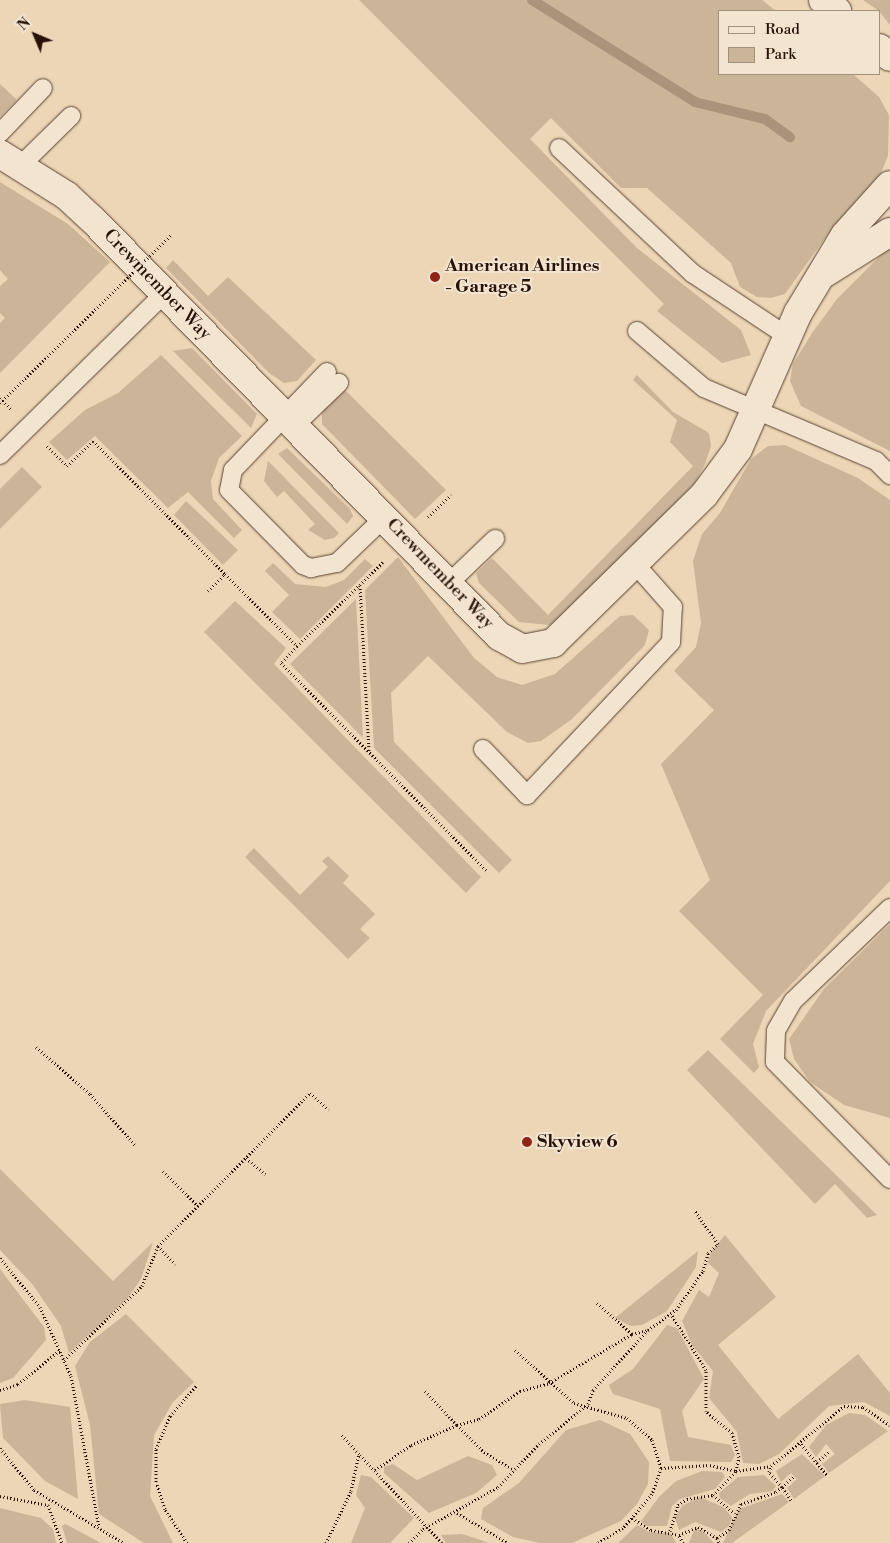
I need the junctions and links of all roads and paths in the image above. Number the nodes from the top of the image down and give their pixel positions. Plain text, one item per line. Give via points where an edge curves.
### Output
1 (823, 0) edge
2 (836, 10) edge
3 (880, 49) edge
4 (890, 58) edge
5 (43, 88) dead end
6 (70, 116) dead end
7 (0, 133) edge
8 (559, 148) dead end
9 (10, 160) edge
10 (890, 185) edge
11 (890, 232) edge
12 (172, 234) dead end
13 (825, 273) junction
14 (165, 293) junction
15 (637, 331) dead end
16 (787, 336) junction
17 (333, 378) dead end
18 (0, 398) edge
19 (0, 403) edge
20 (756, 408) junction
21 (290, 420) junction
22 (28, 427) junction
23 (0, 455) edge
24 (890, 475) edge
25 (385, 517) junction
26 (495, 539) dead end
27 (634, 564) junction
28 (225, 574) dead end
29 (450, 583) junction
30 (360, 584) dead end
31 (297, 646) dead end
32 (483, 748) dead end
33 (369, 752) junction
34 (487, 871) dead end
35 (890, 908) edge
36 (36, 1047) dead end
37 (329, 1110) dead end
38 (136, 1146) dead end
39 (246, 1158) junction
40 (163, 1171) dead end
41 (265, 1174) dead end
42 (890, 1179) edge
43 (198, 1206) junction
44 (695, 1210) dead end
45 (158, 1246) junction
46 (0, 1258) edge
47 (175, 1264) dead end
48 (597, 1303) dead end
49 (671, 1314) junction
50 (648, 1330) junction
51 (632, 1334) junction
52 (60, 1350) junction
53 (515, 1350) dead end
54 (64, 1360) junction
55 (549, 1383) junction
56 (197, 1385) dead end
57 (0, 1390) edge
58 (425, 1391) dead end
59 (588, 1404) junction
60 (457, 1425) junction
61 (890, 1425) edge
62 (340, 1433) dead end
63 (801, 1444) junction
64 (0, 1448) edge
65 (829, 1452) dead end
66 (359, 1454) junction
67 (817, 1462) junction
68 (771, 1466) junction
69 (662, 1468) junction
70 (375, 1470) junction
71 (514, 1470) junction
72 (736, 1472) junction
73 (827, 1475) dead end
74 (793, 1477) dead end
75 (782, 1487) junction
76 (713, 1494) junction
77 (0, 1496) edge
78 (791, 1500) dead end
79 (457, 1513) junction
80 (734, 1513) junction
81 (632, 1518) junction
82 (431, 1526) junction
83 (98, 1527) junction
84 (670, 1531) junction
85 (680, 1535) junction
86 (605, 1538) junction
87 (718, 1538) junction
88 (62, 1543) edge
89 (124, 1543) edge
90 (187, 1543) edge
91 (326, 1543) edge
92 (409, 1543) edge
93 (442, 1543) edge
94 (508, 1543) edge
95 (597, 1543) edge
96 (605, 1543) edge
97 (683, 1543) edge
98 (720, 1543) edge

1 - 2 street
3 - 4 street
5 - 7 lane
6 - 9 lane
8 - 16 lane via 692,273
9 - 14 street, Crewmember Way via 68,196
10 - 13 street, Crewmember Way via 845,235
11 - 13 street, Crewmember Way
12 - 19 path, bridge
13 - 16 street, Crewmember Way
14 - 21 street, Crewmember Way
14 - 22 lane
15 - 20 lane via 704,388
16 - 20 street, Crewmember Way
17 - 21 lane
18 - 22 path
20 - 24 lane via 876,462
20 - 27 street, Crewmember Way via 722,473
21 - 25 street, Crewmember Way
21 - 25 lane via 229,479 229,490 303,565 329,567
22 - 23 lane
22 - 28 path via 67,466 92,441
25 - 29 street, Crewmember Way
26 - 29 lane
27 - 29 street, Crewmember Way via 553,643 537,650 509,644
27 - 32 lane via 673,607 671,642 527,795
30 - 33 path
31 - 33 path via 281,663
33 - 34 path
35 - 42 lane via 793,1001 776,1031 775,1062
36 - 38 path via 90,1094
37 - 39 path via 310,1093
39 - 41 path
39 - 43 path
40 - 43 path
43 - 45 path
44 - 49 path via 718,1244
45 - 47 path
45 - 54 path via 142,1286
46 - 52 path via 40,1307
48 - 51 path
49 - 50 path
49 - 72 path via 706,1370 706,1411 732,1433 739,1457
50 - 51 path
50 - 59 path via 593,1390
51 - 55 path
52 - 54 path
52 - 57 path via 18,1384
53 - 55 path
54 - 83 path via 82,1422 82,1458
55 - 59 path via 574,1403
55 - 60 path via 520,1391 479,1418
56 - 90 path via 170,1416 156,1449 156,1482 165,1509
58 - 60 path
59 - 69 path via 627,1418 652,1440
59 - 71 path
60 - 70 path via 411,1445
60 - 71 path via 484,1452
61 - 63 path via 862,1407 844,1406 827,1417
62 - 66 path
63 - 67 path
63 - 68 path
64 - 83 path via 34,1490
65 - 67 path
66 - 70 path
66 - 91 path via 351,1491
67 - 73 path
68 - 72 path
68 - 75 path via 769,1472
69 - 72 path via 710,1465
69 - 81 path via 652,1494
70 - 82 path
71 - 79 path via 498,1487
72 - 76 path
74 - 75 path
75 - 78 path
75 - 80 path via 742,1504
76 - 80 path
76 - 84 path via 678,1505
77 - 88 path via 48,1505
79 - 82 path
79 - 94 path
80 - 87 path via 729,1530
81 - 84 path via 651,1530
81 - 86 path
82 - 92 path
82 - 93 path
83 - 89 path
84 - 85 path
85 - 87 path via 698,1527
85 - 97 path
86 - 95 path
86 - 96 path
87 - 98 path

